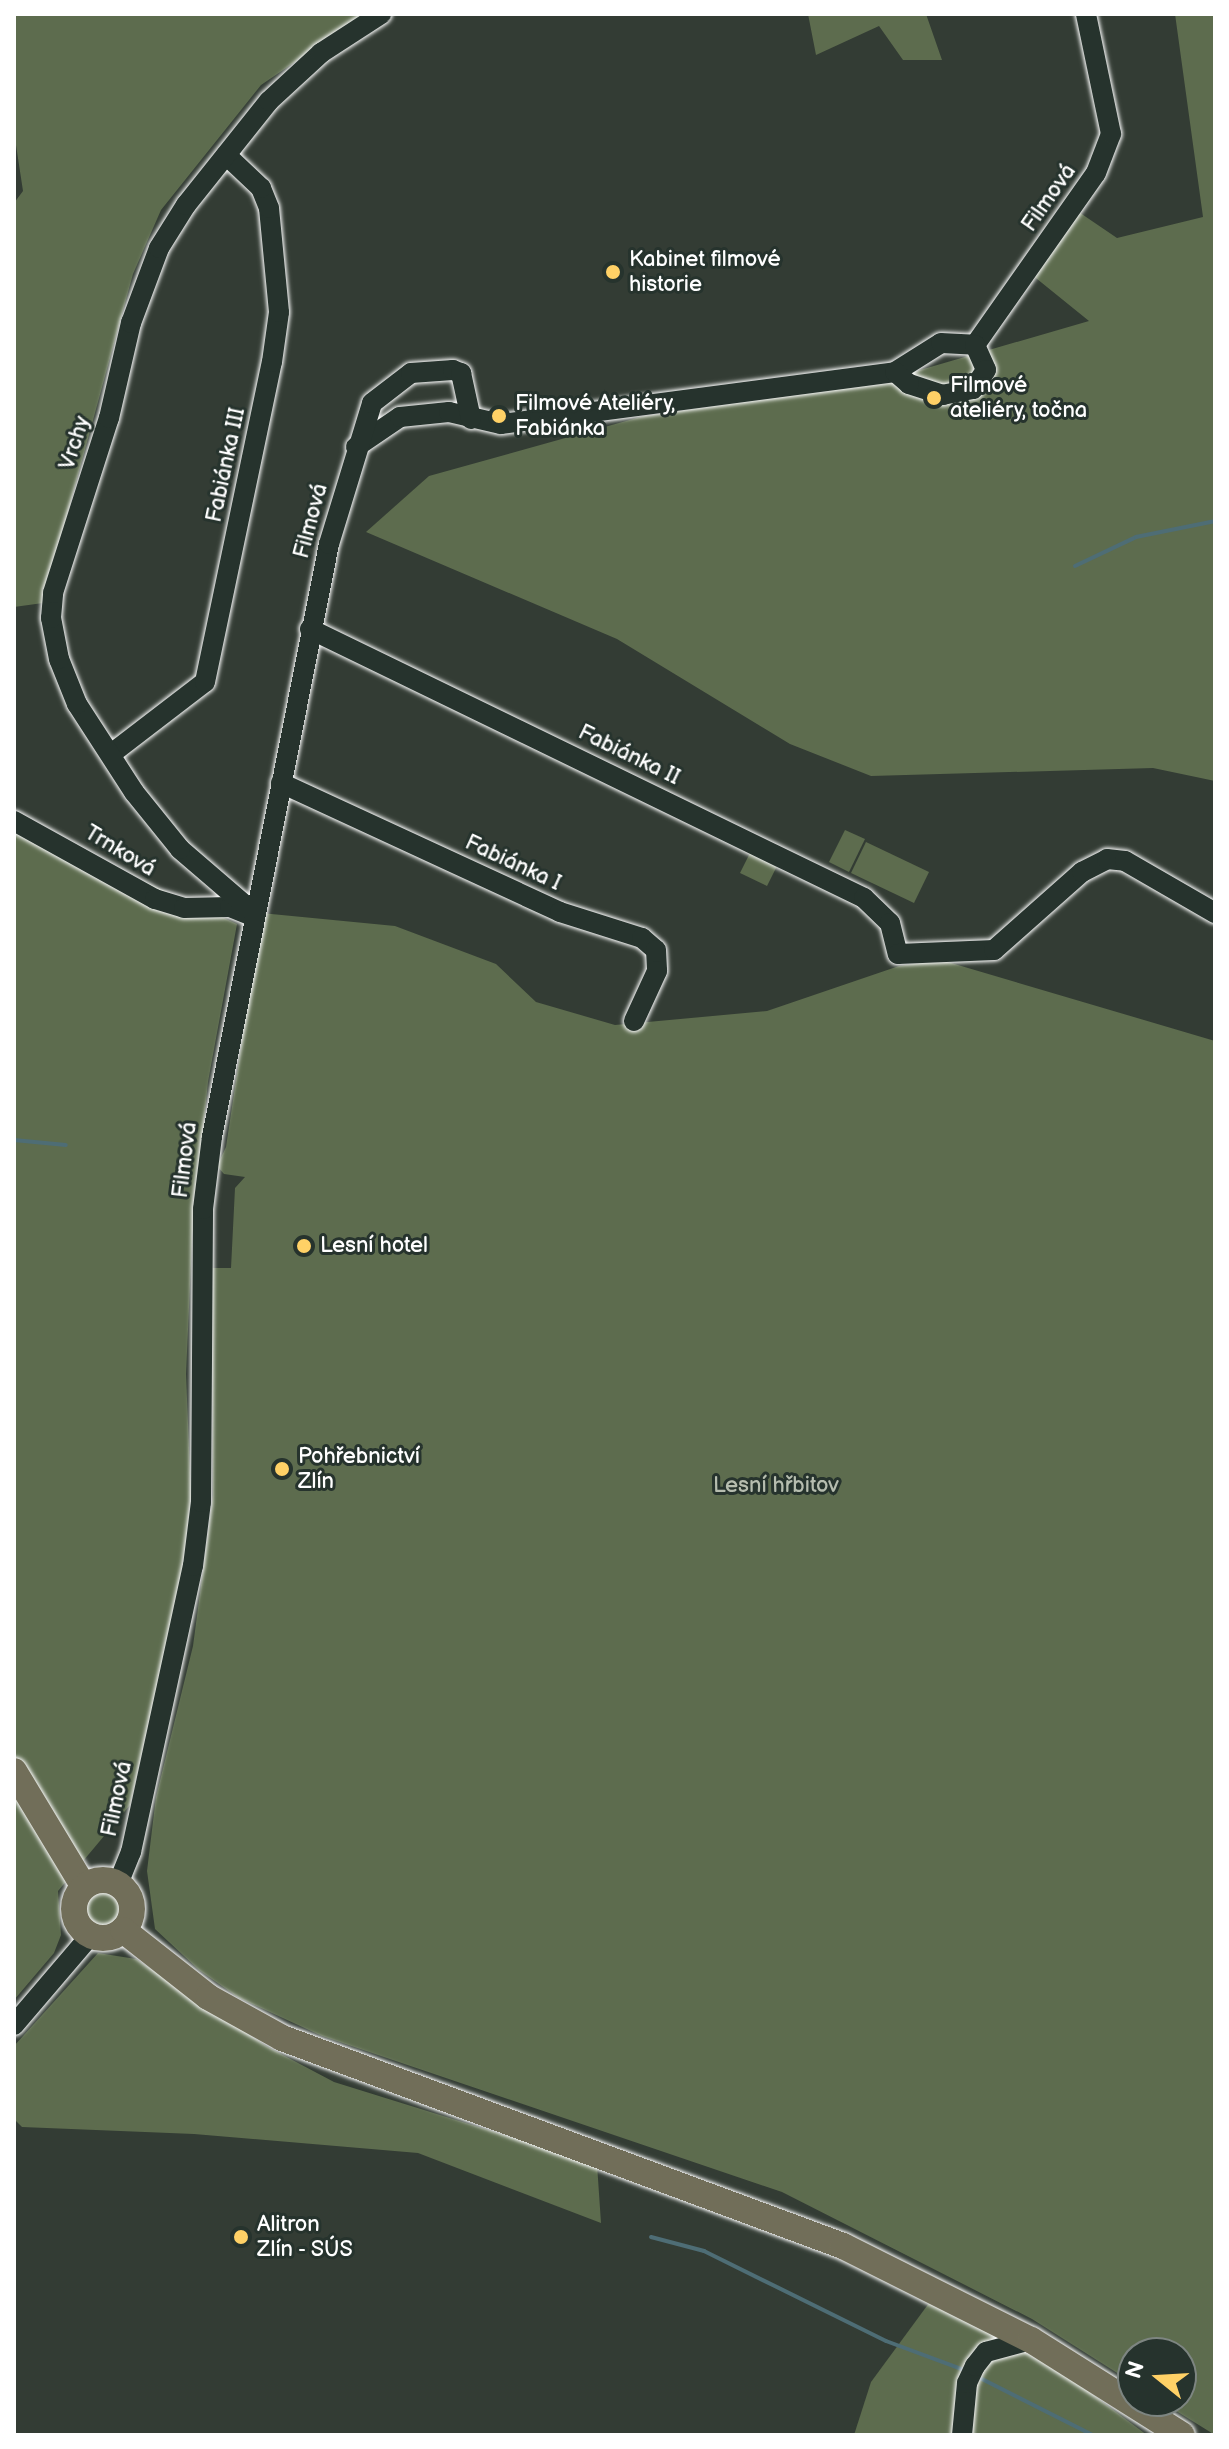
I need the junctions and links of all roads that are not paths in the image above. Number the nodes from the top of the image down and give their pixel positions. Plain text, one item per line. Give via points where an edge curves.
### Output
1 (381, 14) edge
2 (1086, 14) edge
3 (226, 155) junction
4 (975, 345) junction
5 (895, 372) junction
6 (471, 419) junction
7 (356, 447) junction
8 (310, 629) junction
9 (111, 754) junction
10 (281, 783) junction
11 (14, 821) edge
12 (1215, 913) edge
13 (252, 914) junction
14 (634, 1021) dead end
15 (14, 1771) edge
16 (118, 1884) junction
17 (84, 1887) junction
18 (123, 1930) junction
19 (90, 1936) junction
20 (14, 2025) edge
21 (1031, 2340) junction
22 (962, 2435) edge
23 (1182, 2435) edge

1 - 3 street, Vrchy via 313,59 269,101
2 - 4 street, Filmová via 1111,134 1096,173
3 - 9 street, Vrchy via 179,216 141,290 109,418 53,593 51,618 59,659 77,704
3 - 9 street, Fabiánka III via 261,188 269,208 279,312 272,362 205,682
4 - 5 street via 941,343
4 - 5 street via 986,370 982,380 963,394 925,391
5 - 6 street via 501,424
6 - 7 street via 449,412 400,417
6 - 7 street, Filmová via 461,373 411,373 372,403
7 - 8 street, Filmová
8 - 10 street, Filmová
8 - 12 street, Fabiánka II via 864,898 890,923 898,954 994,950 1091,864 1107,859 1125,861
9 - 13 street, Vrchy via 180,849
10 - 13 street, Filmová
10 - 14 street, Fabiánka I via 560,912 642,938 656,950 657,971
11 - 13 street, Trnková via 155,899 184,908 230,907
13 - 16 street, Filmová via 203,1209 201,1502 193,1566 131,1852
15 - 17 main road
16 - 17 main road via 99,1881
16 - 18 main road via 132,1904
17 - 19 main road via 74,1913
18 - 19 main road via 110,1937
18 - 21 main road via 208,1997 282,2038 843,2246
19 - 20 street
21 - 22 street via 986,2352 975,2366 967,2383
21 - 23 main road

